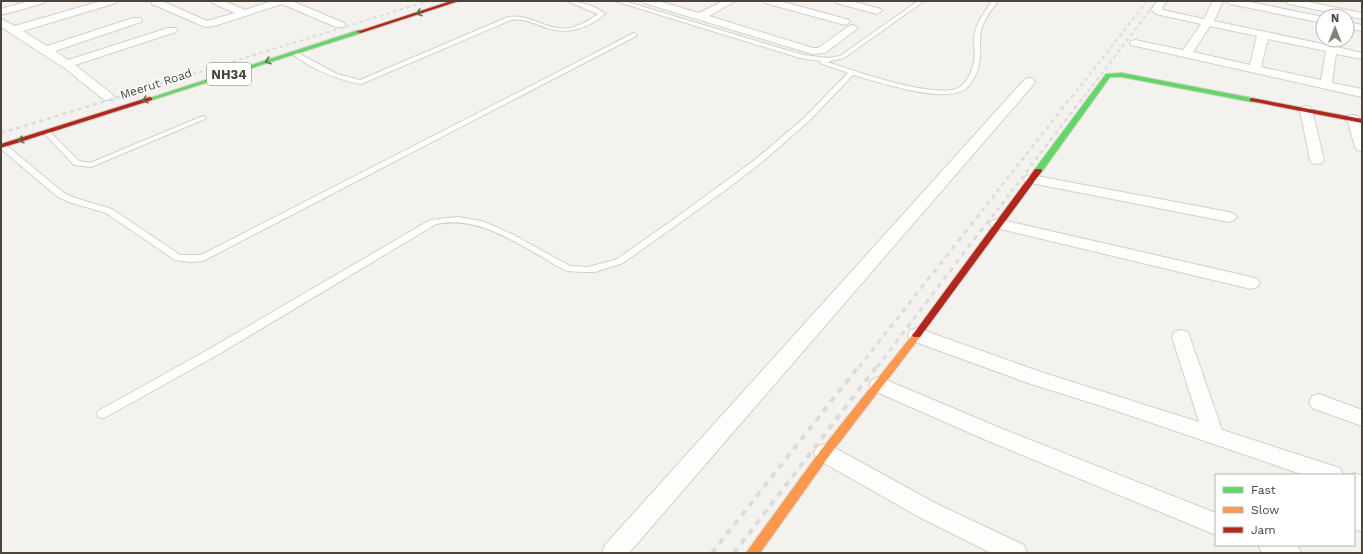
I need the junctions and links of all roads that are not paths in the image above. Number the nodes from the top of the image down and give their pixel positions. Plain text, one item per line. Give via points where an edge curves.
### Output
1 (40, 1) edge
2 (112, 1) edge
3 (216, 1) edge
4 (282, 1) edge
5 (456, 1) edge
6 (570, 1) edge
7 (618, 1) edge
8 (648, 1) edge
9 (731, 1) edge
10 (769, 1) edge
11 (840, 1) edge
12 (921, 1) edge
13 (995, 1) edge
14 (1162, 1) edge
15 (1218, 1) edge
16 (1230, 1) edge
17 (1286, 1) edge
18 (156, 2) dead end
19 (1341, 6) edge
20 (877, 11) dead end
21 (1, 12) edge
22 (244, 13) junction
23 (1362, 16) edge
24 (700, 17) junction
25 (1315, 18) edge
26 (136, 20) dead end
27 (1208, 22) junction
28 (344, 24) joint
29 (6, 26) edge
30 (172, 30) dead end
31 (325, 30) dead end
32 (634, 35) dead end
33 (1263, 35) junction
34 (1135, 43) dead end
35 (1315, 43) edge
36 (1332, 48) edge
37 (1340, 48) edge
38 (46, 50) junction
39 (294, 53) junction
40 (1186, 54) junction
41 (1362, 56) edge
42 (814, 59) junction
43 (66, 64) junction
44 (1255, 70) junction
45 (851, 73) junction
46 (1029, 82) dead end
47 (1326, 85) junction
48 (1362, 93) edge
49 (108, 97) dead end
50 (1306, 110) junction
51 (203, 118) dead end
52 (1357, 120) edge
53 (46, 132) junction
54 (1, 146) edge
55 (1362, 147) edge
56 (1317, 160) dead end
57 (1031, 179) junction
58 (1228, 217) dead end
59 (998, 224) junction
60 (1251, 283) dead end
61 (917, 335) junction
62 (1181, 337) dead end
63 (879, 385) junction
64 (1319, 402) dead end
65 (102, 414) dead end
66 (1362, 418) edge
67 (1213, 434) junction
68 (825, 453) junction
69 (1329, 474) edge
70 (1355, 504) edge
71 (1362, 522) edge
72 (1215, 524) edge
73 (1272, 546) edge
74 (614, 553) edge
75 (752, 553) edge
76 (1015, 553) edge
77 (1290, 553) edge

1 - 21 street
2 - 29 street
3 - 22 street
4 - 22 street
4 - 28 street
5 -> 39 main road, Meerut Road / NH34
6 - 39 lane via 602,14 578,27 565,30 528,19 510,18 361,82 338,76
7 - 42 lane
8 - 24 street
9 - 24 street
10 - 24 street via 849,25 821,51 816,52
11 - 20 street
12 - 42 lane via 842,57
13 - 45 lane via 979,24 976,66 962,89 942,92 918,89
14 - 27 street via 1157,11
15 - 27 street
16 - 25 street
17 - 19 street
18 - 22 street via 205,24
19 - 23 street
26 - 38 street
27 - 33 street
27 - 40 street
28 - 31 main road
29 - 38 street
30 - 43 street
32 - 54 lane via 203,258 178,258 108,211 61,195
33 - 35 street
33 - 44 street
34 - 40 street
36 - 47 street
37 - 41 street
38 - 43 street
39 -> 53 main road, Meerut Road / NH34
40 - 44 street
42 - 45 lane
43 - 49 street
44 - 47 street
45 - 65 lane via 778,145 736,179 620,261 608,266 579,270 568,268 490,225 456,219 433,222 215,351
46 - 74 street
47 - 48 street
50 - 52 main road
50 - 56 street
50 - 57 main road via 1122,75 1108,75
51 - 53 lane via 91,165 77,163
52 - 55 street
53 -> 54 main road, Meerut Road / NH34
57 - 58 street
57 - 59 main road
59 - 60 street
59 - 61 main road
61 - 63 main road
61 - 67 street via 1035,378
62 - 67 street
63 - 68 main road
63 - 72 street
64 - 66 street
67 - 69 street
68 - 75 main road
68 - 76 street via 927,510
70 - 71 street
73 - 77 street

